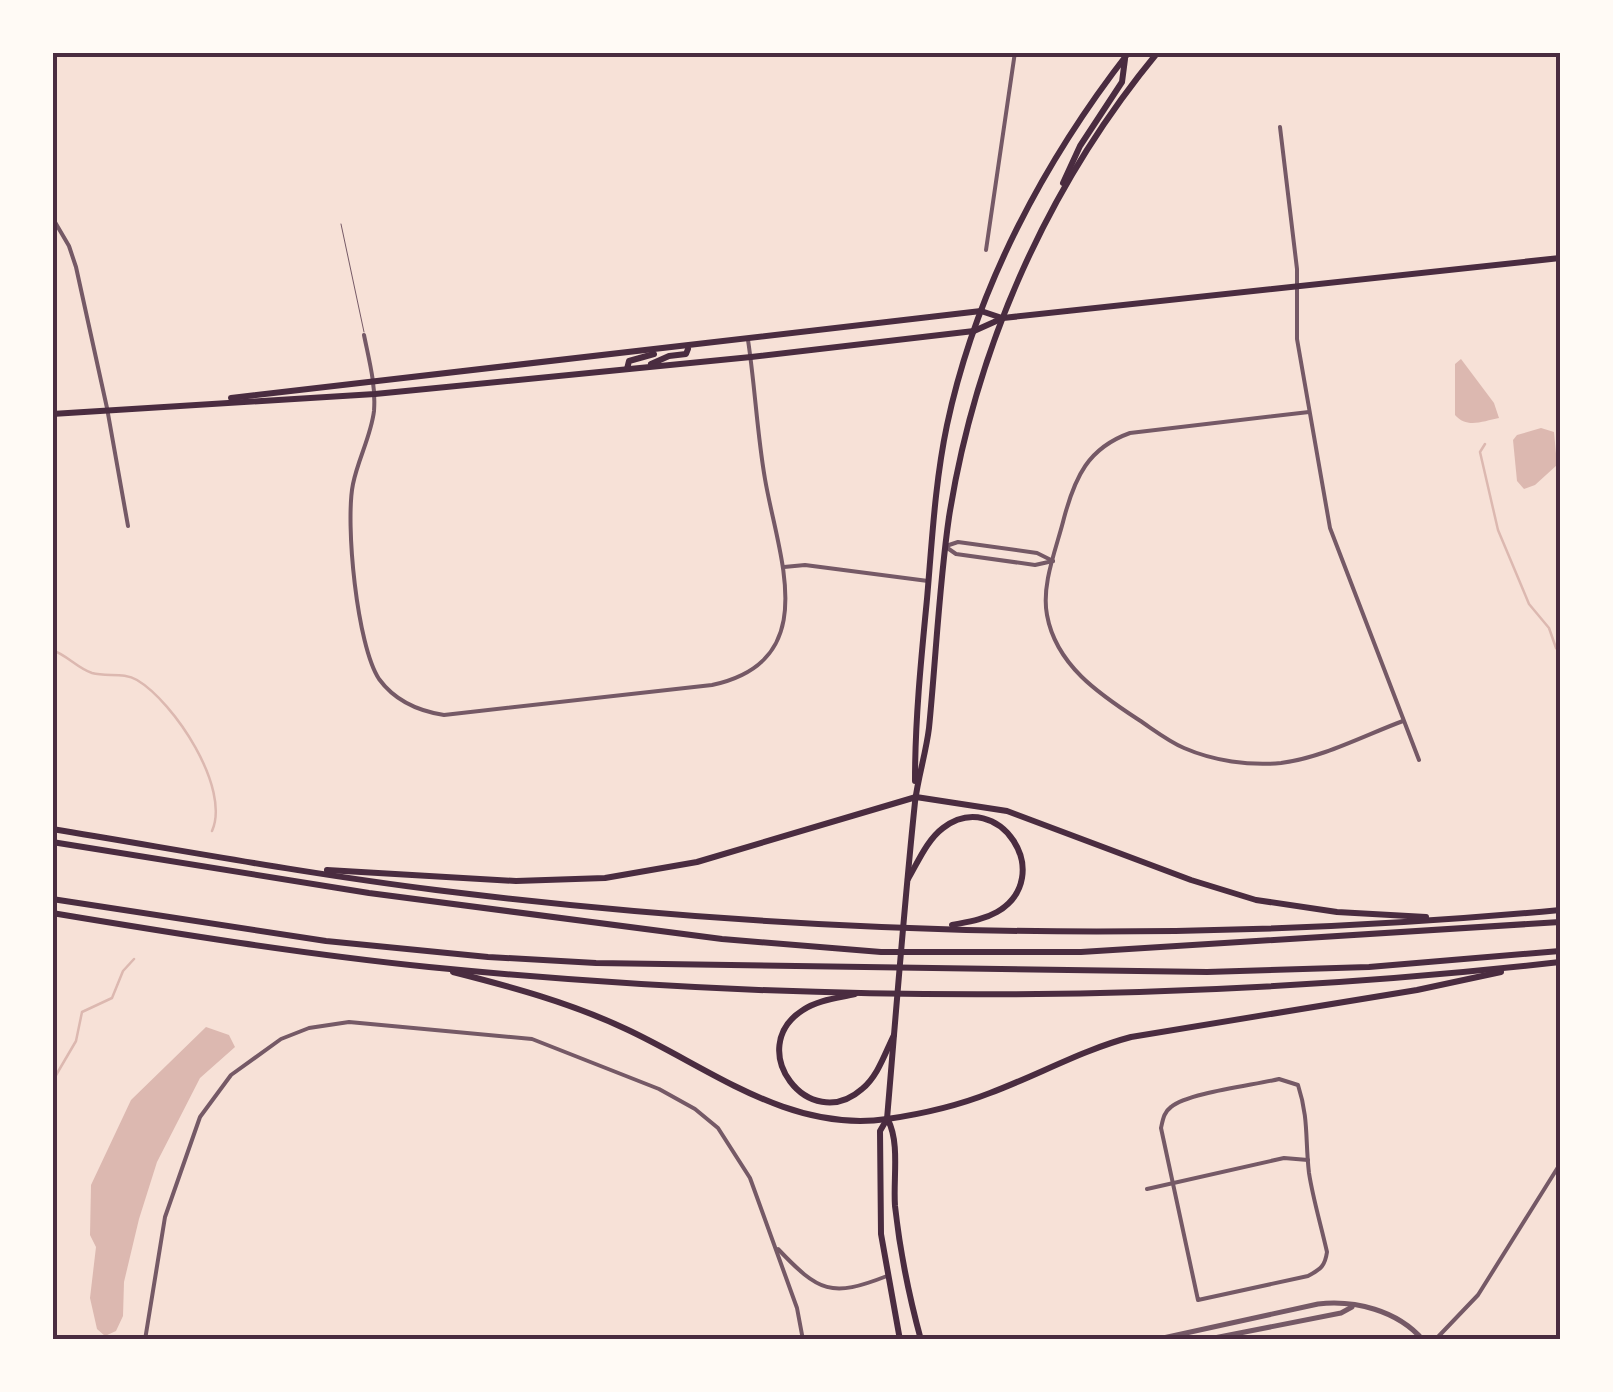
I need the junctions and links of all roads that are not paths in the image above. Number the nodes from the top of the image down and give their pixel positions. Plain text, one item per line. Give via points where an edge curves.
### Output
1 (1015, 52) edge
2 (1158, 52) edge
3 (1127, 56) edge
4 (1280, 127) dead end
5 (1053, 207) junction
6 (52, 218) edge
7 (341, 224) dead end
8 (986, 250) dead end
9 (1560, 258) edge
10 (1296, 286) junction
11 (981, 312) junction
12 (1003, 318) junction
13 (974, 330) junction
14 (364, 336) joint
15 (748, 339) junction
16 (689, 347) junction
17 (660, 351) junction
18 (751, 357) junction
19 (643, 368) junction
20 (627, 370) junction
21 (374, 383) junction
22 (375, 394) junction
23 (175, 404) junction
24 (108, 408) junction
25 (1310, 412) junction
26 (52, 414) edge
27 (128, 526) dead end
28 (945, 546) junction
29 (1053, 562) junction
30 (783, 568) junction
31 (928, 581) junction
32 (1403, 721) junction
33 (1419, 760) dead end
34 (916, 797) junction
35 (52, 829) edge
36 (52, 842) edge
37 (291, 868) junction
38 (908, 879) junction
39 (52, 900) edge
40 (1560, 910) edge
41 (52, 913) edge
42 (1458, 919) junction
43 (1560, 922) edge
44 (937, 928) junction
45 (1560, 951) edge
46 (1560, 962) edge
47 (1531, 966) junction
48 (432, 967) junction
49 (867, 992) junction
50 (894, 1035) junction
51 (887, 1119) junction
52 (1308, 1160) junction
53 (1560, 1164) edge
54 (1173, 1183) junction
55 (1146, 1188) dead end
56 (774, 1246) junction
57 (886, 1276) junction
58 (1354, 1306) junction
59 (144, 1340) edge
60 (803, 1340) edge
61 (900, 1340) edge
62 (922, 1340) edge
63 (1154, 1340) edge
64 (1204, 1340) edge
65 (1423, 1340) edge
66 (1435, 1340) edge

1 - 8 street
2 - 5 main road
3 - 5 main road via 1122,82 1080,146
3 - 11 main road via 1041,184
4 - 10 street
5 - 12 main road
6 - 24 street via 76,267
7 - 14 lane
9 - 10 main road
10 - 12 main road
10 - 25 street
11 - 12 main road
11 - 13 main road
11 - 15 main road
12 - 13 main road
12 - 28 main road via 966,434
13 - 18 main road
13 - 31 main road via 944,443
14 - 21 street
15 - 16 main road
15 - 18 street
16 - 17 main road
16 - 19 main road via 686,354
17 - 20 main road via 629,361
17 - 21 main road
18 - 19 main road
18 - 30 street
19 - 20 main road
20 - 22 main road
21 - 22 street
21 - 23 main road
22 - 23 main road
22 - 30 street via 350,518 364,637 379,678 424,712 483,712 742,677 782,632 788,592
23 - 24 main road
24 - 26 main road
24 - 27 street
25 - 29 street via 1130,433 1104,444 1078,473
25 - 32 street via 1333,539
28 - 29 street via 956,554
28 - 29 street via 1037,553
28 - 34 main road
29 - 32 street via 1046,612 1064,655 1099,693 1184,748 1241,763 1282,762
30 - 31 street
31 - 34 main road
32 - 33 street
34 - 37 main road via 698,862 605,878 506,880
34 - 38 main road
34 - 42 main road via 1007,811 1256,900
35 - 37 main road
36 - 43 main road via 408,898 722,939 881,952 1081,952
37 - 44 main road via 570,905
38 - 44 main road via 934,836 960,820 995,823 1018,847 1022,877 1007,904 988,916
38 - 50 main road
39 - 45 main road via 326,941 596,963 1188,972 1369,967
40 - 42 main road
41 - 48 main road
42 - 44 main road via 1204,930
46 - 47 main road
47 - 49 main road via 1170,990
47 - 51 main road via 1131,1037 974,1099
48 - 49 main road
48 - 51 main road via 590,1014 785,1108 831,1118
49 - 50 main road via 820,1002 793,1018 779,1050 785,1075 810,1098 848,1098 872,1078
50 - 51 main road
51 - 57 main road via 880,1131 879,1178
51 - 62 main road via 894,1132 902,1259
52 - 54 street via 1284,1158
52 - 54 street via 1298,1085 1279,1080 1168,1108 1161,1128
52 - 54 street via 1327,1252 1321,1270 1211,1298 1198,1300
53 - 66 street via 1478,1295
54 - 55 street
56 - 57 street via 826,1287 850,1289
56 - 59 street via 750,1178 718,1128 659,1089 532,1039 359,1023 320,1026 281,1039 231,1075 200,1117 165,1217
56 - 60 street
57 - 61 main road
58 - 63 street via 1318,1304
58 - 64 street
58 - 65 street via 1398,1319

